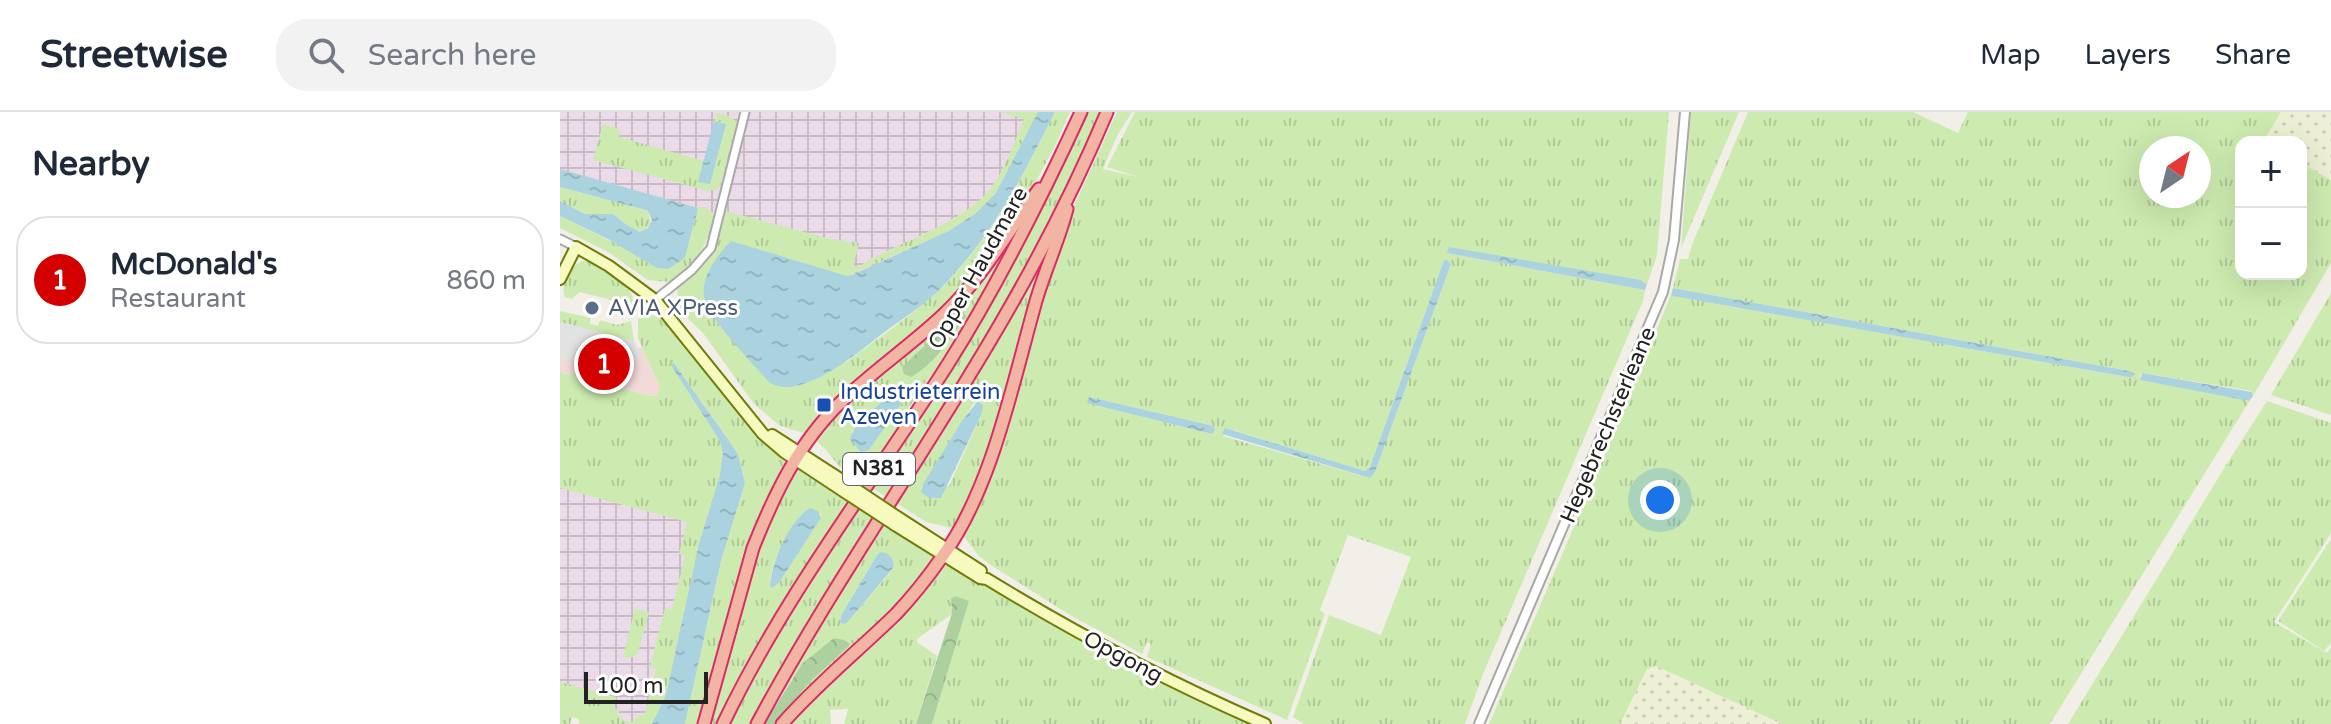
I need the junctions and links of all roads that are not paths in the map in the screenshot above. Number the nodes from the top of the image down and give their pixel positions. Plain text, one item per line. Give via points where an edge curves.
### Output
1 (745, 112) edge
2 (1081, 112) edge
3 (1107, 112) edge
4 (1685, 112) edge
5 (1029, 211) junction
6 (1059, 223) junction
7 (560, 239) edge
8 (576, 247) junction
9 (560, 279) edge
10 (655, 300) junction
11 (797, 456) junction
12 (945, 552) junction
13 (704, 724) edge
14 (723, 724) edge
15 (757, 724) edge
16 (782, 724) edge
17 (1265, 724) edge
18 (1479, 724) edge

1 - 10 street via 711,248
2 - 5 highway
3 - 6 highway, Opper Haudmare
4 - 18 street, Hegebrechsterleane via 1674,240 1663,292
5 - 11 highway via 968,289 841,402
5 - 14 highway, Opper Haudmare / N381 via 998,280 948,364 784,612
6 - 12 highway via 989,464
6 - 15 highway, Opper Haudmare / N381 via 808,631
7 - 8 street
8 - 9 main road
8 - 10 main road, Opgong
10 - 11 main road, Opgong via 763,434
11 - 12 main road, Opgong, bridge
11 - 13 highway via 753,548
12 - 16 highway via 897,613
12 - 17 main road, Opgong via 980,578 1130,662

